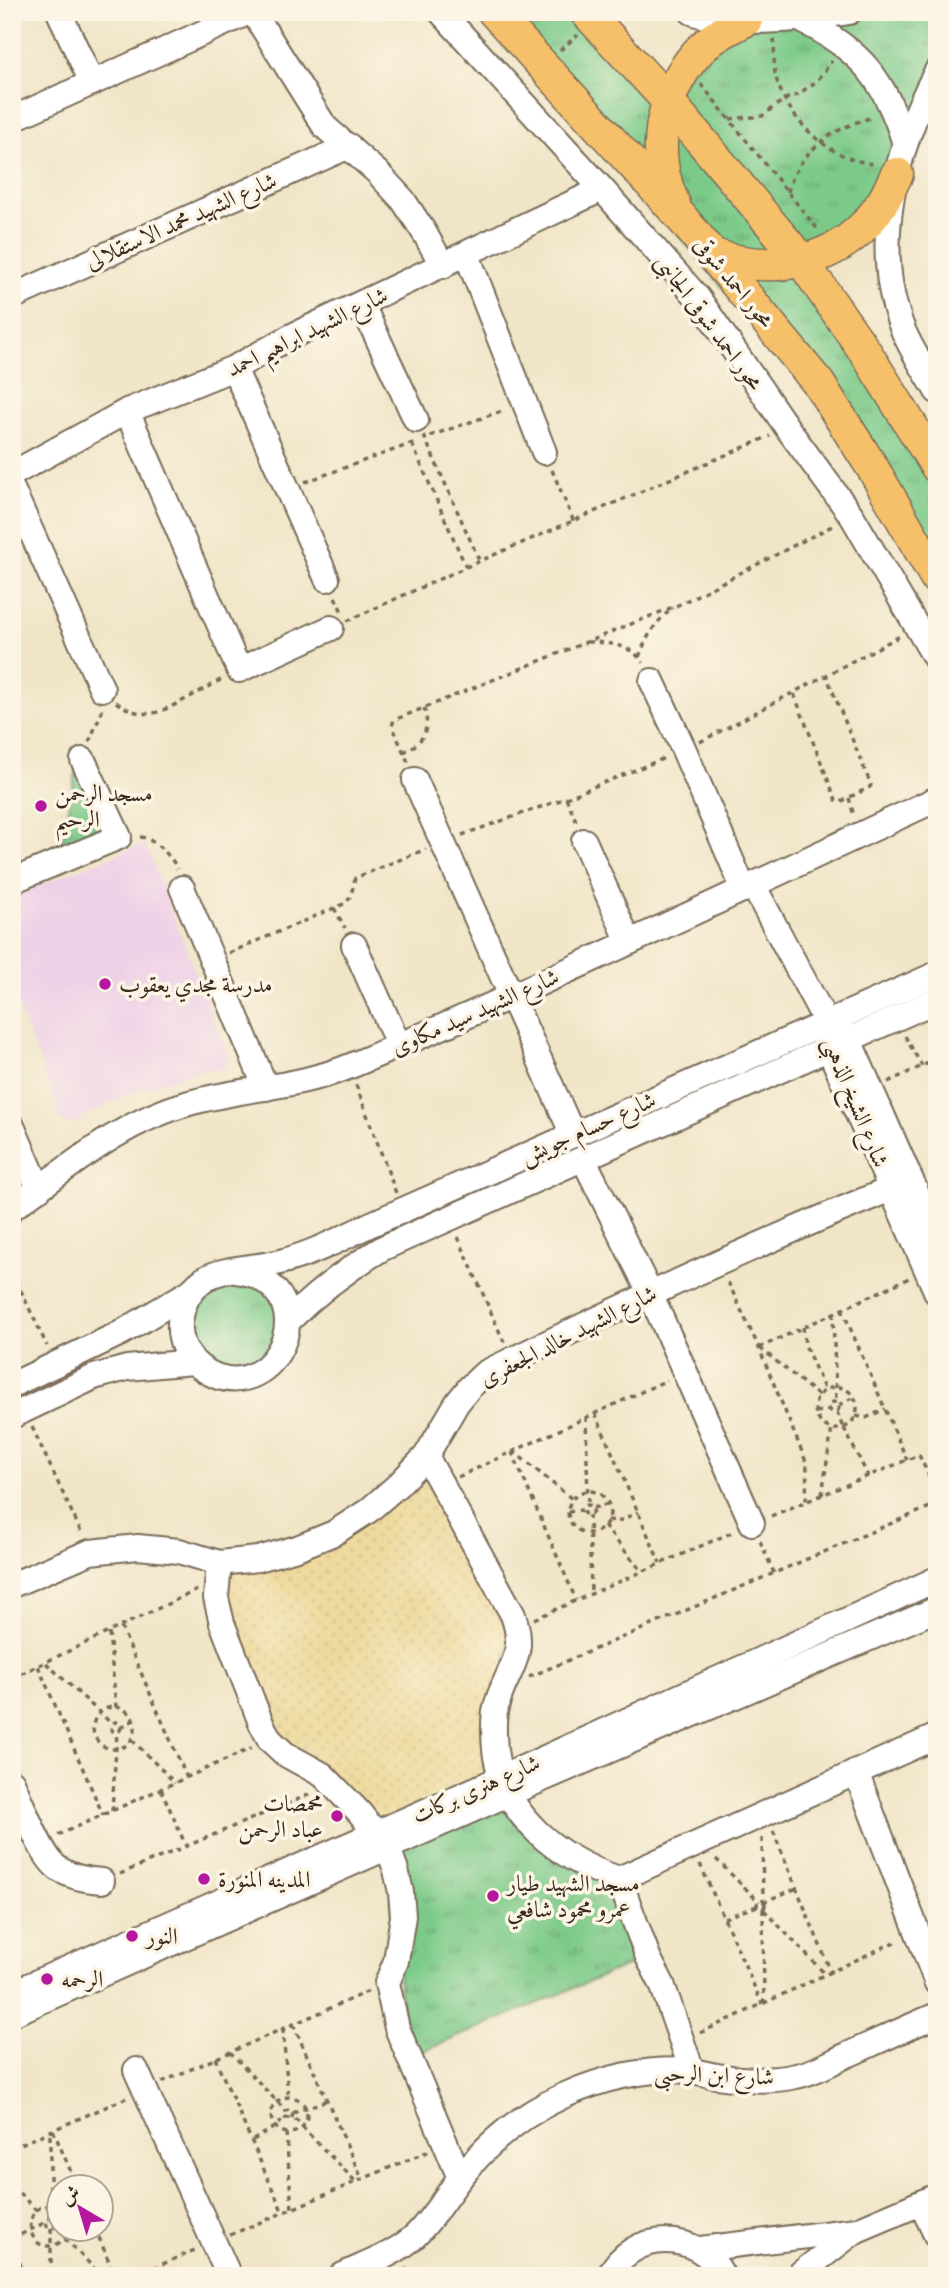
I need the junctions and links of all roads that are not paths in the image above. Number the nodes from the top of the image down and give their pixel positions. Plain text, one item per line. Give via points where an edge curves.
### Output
1 (59, 12) edge
2 (251, 12) edge
3 (441, 12) edge
4 (494, 12) edge
5 (692, 12) edge
6 (849, 12) edge
7 (590, 17) edge
8 (761, 20) junction
9 (801, 20) junction
10 (207, 21) edge
11 (937, 71) edge
12 (92, 83) junction
13 (668, 101) junction
14 (12, 119) edge
15 (349, 146) junction
16 (900, 161) junction
17 (602, 190) junction
18 (681, 217) junction
19 (711, 254) junction
20 (467, 255) junction
21 (802, 261) junction
22 (443, 266) junction
23 (12, 297) edge
24 (362, 305) junction
25 (234, 368) junction
26 (937, 391) edge
27 (127, 411) junction
28 (417, 434) road end
29 (544, 452) road end
30 (937, 467) edge
31 (12, 474) edge
32 (12, 489) edge
33 (327, 579) road end
34 (937, 579) edge
35 (339, 625) road end
36 (937, 661) edge
37 (652, 681) road end
38 (103, 689) road end
39 (83, 760) road end
40 (415, 780) road end
41 (937, 799) edge
42 (584, 841) road end
43 (12, 863) edge
44 (40, 870) junction
45 (12, 881) edge
46 (182, 888) road end
47 (748, 888) junction
48 (629, 942) junction
49 (354, 945) dead end
50 (937, 974) edge
51 (511, 996) junction
52 (937, 1000) edge
53 (826, 1022) junction
54 (839, 1044) junction
55 (399, 1046) junction
56 (266, 1088) junction
57 (12, 1126) edge
58 (573, 1135) junction
59 (584, 1160) junction
60 (39, 1189) junction
61 (891, 1189) junction
62 (12, 1208) edge
63 (937, 1239) edge
64 (235, 1271) junction
65 (192, 1290) junction
66 (650, 1293) junction
67 (937, 1293) edge
68 (287, 1322) junction
69 (193, 1362) junction
70 (12, 1385) edge
71 (18, 1413) edge
72 (426, 1456) junction
73 (752, 1523) road end
74 (218, 1572) junction
75 (937, 1579) edge
76 (12, 1585) edge
77 (937, 1609) edge
78 (937, 1736) edge
79 (856, 1772) junction
80 (12, 1782) edge
81 (504, 1786) junction
82 (383, 1841) junction
83 (619, 1878) junction
84 (102, 1881) road end
85 (937, 1983) edge
86 (12, 1993) edge
87 (12, 2014) edge
88 (937, 2015) edge
89 (692, 2071) junction
90 (140, 2080) road end
91 (460, 2178) junction
92 (929, 2200) edge
93 (857, 2230) junction
94 (937, 2237) edge
95 (701, 2249) junction
96 (229, 2276) edge
97 (341, 2276) edge
98 (610, 2276) edge
99 (723, 2276) edge
100 (797, 2276) edge

1 - 12 street
2 - 10 street
2 - 15 street via 325,127
3 - 17 street, محور احمد شوقى الجانبى
4 - 18 main road, محور احمد شوقى
5 - 8 street
6 - 9 street
7 - 13 main road
8 - 9 street
8 - 13 main road via 720,33 698,52
9 - 16 street via 858,56 879,82 895,112
10 - 12 street
11 - 16 street via 922,98
12 - 14 street
13 - 18 main road via 661,130 661,160 667,190
13 - 21 main road
15 - 22 street via 403,200
15 - 23 street, شارع الشهيد محمد الاستقلالى
16 - 21 main road via 882,204 860,229 833,248
16 - 26 street via 888,249 892,290 903,329
17 - 20 street, شارع الشهيد ابراهيم احمد
17 - 36 street, محور احمد شوقى الجانبى via 698,298 852,516
18 - 19 main road, محور احمد شوقى
19 - 21 main road via 756,265
19 - 34 main road, محور احمد شوقى via 818,384
20 - 22 street, شارع الشهيد ابراهيم احمد
20 - 29 street
21 - 30 main road
22 - 24 street, شارع الشهيد ابراهيم احمد
24 - 25 street, شارع الشهيد ابراهيم احمد
24 - 28 street
25 - 27 street, شارع الشهيد ابراهيم احمد
25 - 33 street
27 - 31 street, شارع الشهيد ابراهيم احمد
27 - 35 street via 239,670
32 - 38 street
37 - 47 street
39 - 44 street via 119,837
40 - 51 street
41 - 47 street, شارع الشهيد سيد مكاوى
42 - 48 street
43 - 44 street
44 - 45 street
46 - 56 street
47 - 48 street, شارع الشهيد سيد مكاوى
47 - 53 street
48 - 51 street, شارع الشهيد سيد مكاوى
49 - 55 street
50 - 53 street, شارع حسام جويش
51 - 55 street, شارع الشهيد سيد مكاوى
51 - 58 street
52 - 54 street, شارع حسام جويش
53 - 54 street, شارع الشيخ الذهبى via 826,1036
53 - 58 street, شارع حسام جويش
54 - 59 street, شارع حسام جويش
54 - 61 street, شارع الشيخ الذهبى
54 - 63 street, شارع الشيخ الذهبى via 872,1090
55 - 56 street, شارع الشهيد سيد مكاوى via 314,1079
56 - 60 street, شارع الشهيد سيد مكاوى via 186,1104 147,1119 75,1160
57 - 60 street
58 - 64 street, شارع حسام جويش via 327,1246 282,1262
59 - 66 street
59 - 68 street, شارع حسام جويش via 383,1248 348,1268
60 - 62 street, شارع الشهيد سيد مكاوى
61 - 66 street, شارع الشهيد خالد الجعفرى
61 - 67 street, شارع الشيخ الذهبى
64 - 65 street via 219,1273
64 - 68 street via 254,1275 271,1286
65 - 69 street via 182,1307 179,1326 183,1346
65 - 70 street via 121,1333
66 - 72 street, شارع الشهيد خالد الجعفرى via 485,1373 457,1403
66 - 73 street
68 - 69 street via 285,1341 262,1371 226,1379
69 - 71 street via 127,1368 94,1377
72 - 74 street, شارع الشهيد خالد الجعفرى via 368,1511 334,1533
72 - 81 street via 517,1627 519,1648 502,1688 494,1724
74 - 76 street, شارع الشهيد خالد الجعفرى via 179,1551 138,1547 90,1552
74 - 82 street via 216,1598 222,1623 271,1740 333,1784
75 - 81 street, شارع هنرى بركات
77 - 81 street, شارع هنرى بركات
78 - 79 street
79 - 83 street
79 - 85 street
80 - 84 street via 47,1858 60,1870
81 - 82 street, شارع هنرى بركات
81 - 83 street via 528,1823 553,1846 585,1866
82 - 86 street, شارع هنرى بركات
82 - 87 street, شارع هنرى بركات
82 - 91 street via 401,1892 403,1916 396,1961 387,1983 397,2028
83 - 89 street
88 - 89 street, شارع ابن الرحبى via 799,2076 745,2079
89 - 91 street, شارع ابن الرحبى via 626,2076 563,2096 506,2131
90 - 96 street
91 - 97 street, شارع ابن الرحبى via 414,2236 396,2250
92 - 93 street
92 - 94 street
93 - 95 street
93 - 100 street
95 - 98 street via 663,2240 644,2244 626,2254
95 - 99 street

